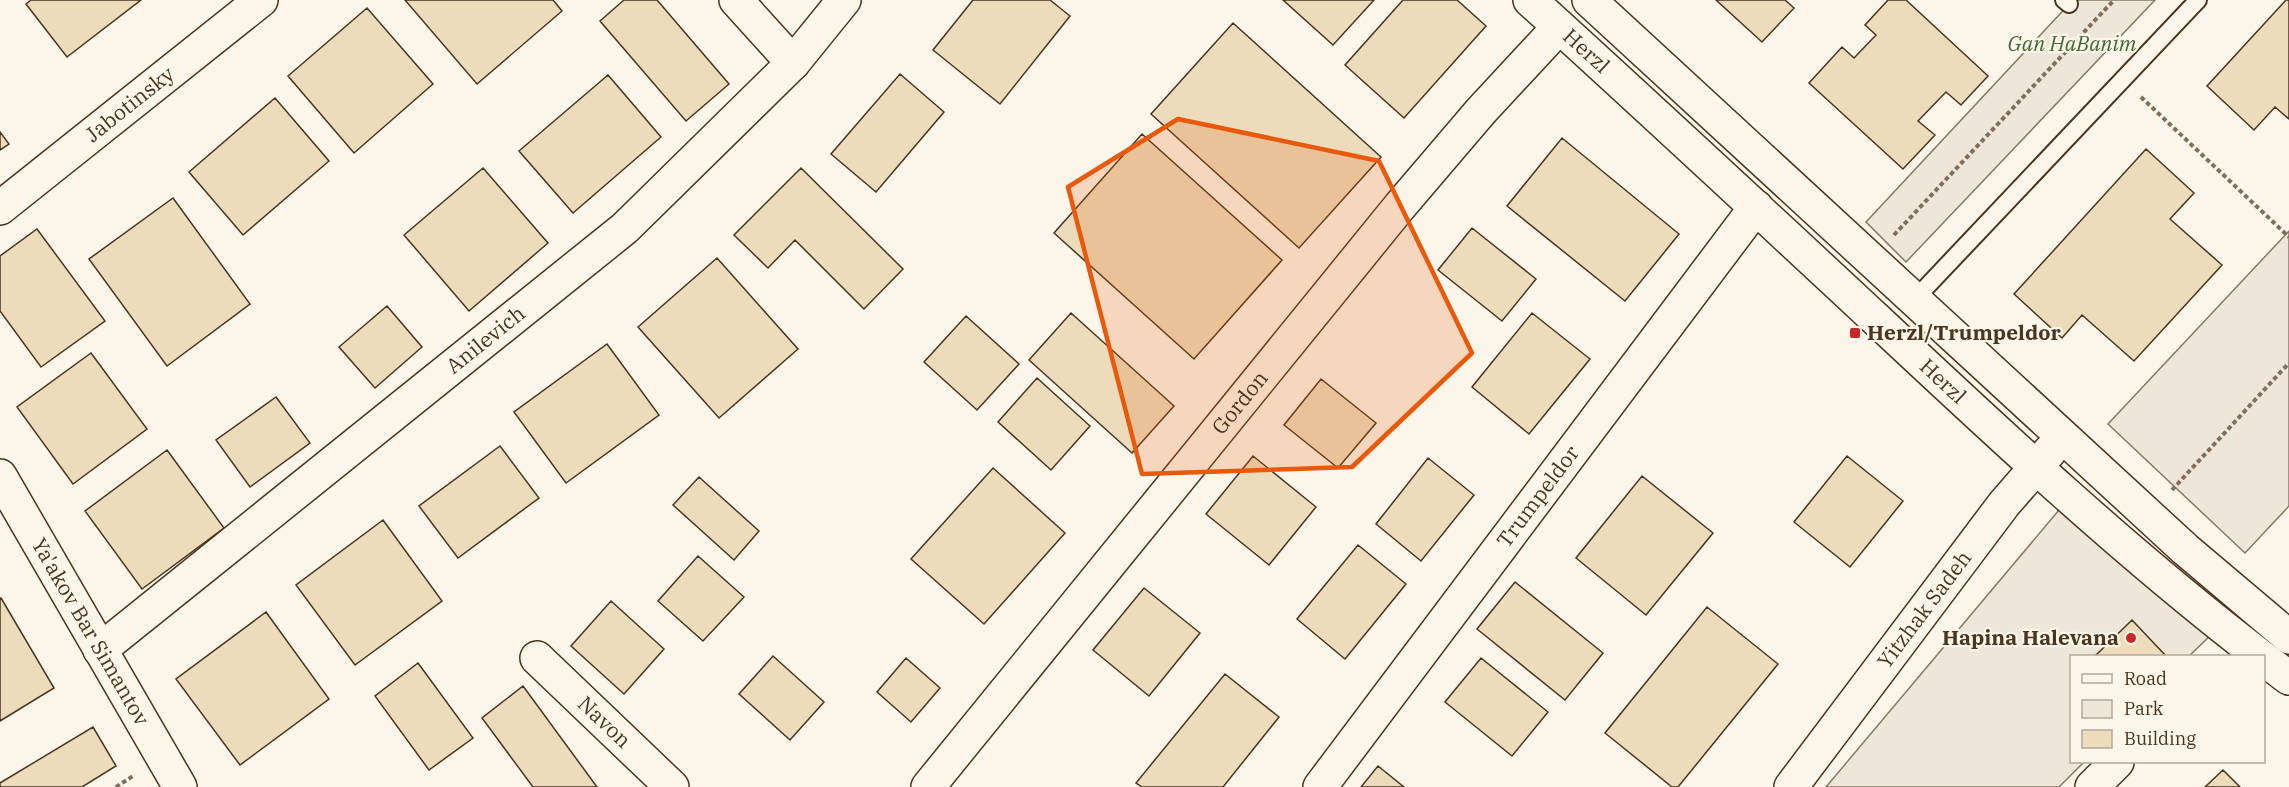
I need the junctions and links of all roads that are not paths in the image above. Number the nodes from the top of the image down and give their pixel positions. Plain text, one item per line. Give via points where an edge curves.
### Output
1 (261, 0) edge
2 (736, 0) edge
3 (844, 0) edge
4 (1530, 0) edge
5 (2198, 0) edge
6 (1598, 5) edge
7 (1559, 27) junction
8 (793, 63) junction
9 (1756, 207) junction
10 (0, 208) edge
11 (1914, 300) junction
12 (2063, 436) junction
13 (2036, 466) junction
14 (0, 476) edge
15 (2289, 637) edge
16 (100, 650) junction
17 (2258, 655) edge
18 (537, 658) dead end
19 (2116, 763) edge
20 (180, 787) edge
21 (670, 787) edge
22 (928, 787) edge
23 (1320, 787) edge
24 (1791, 787) edge
25 (2092, 787) edge

1 - 10 street, Jabotinsky
2 - 8 street
3 - 8 street, Anilevich
4 - 7 street, Herzl
5 - 11 lane
6 - 11 street, Herzl
7 - 9 street, Herzl
7 - 22 street, Gordon via 1400,206
8 - 16 street, Anilevich via 625,228
9 - 13 street, Herzl
9 - 23 street, Trumpeldor
11 - 12 street, Herzl
12 - 13 street, Yitzhak Sadeh
12 - 15 street, Herzl
13 - 17 street, Herzl via 2183,596
13 - 24 street, Yitzhak Sadeh
14 - 16 street, Ya'akov Bar Simantov
16 - 20 street, Ya'akov Bar Simantov
18 - 21 street, Navon
19 - 25 street

